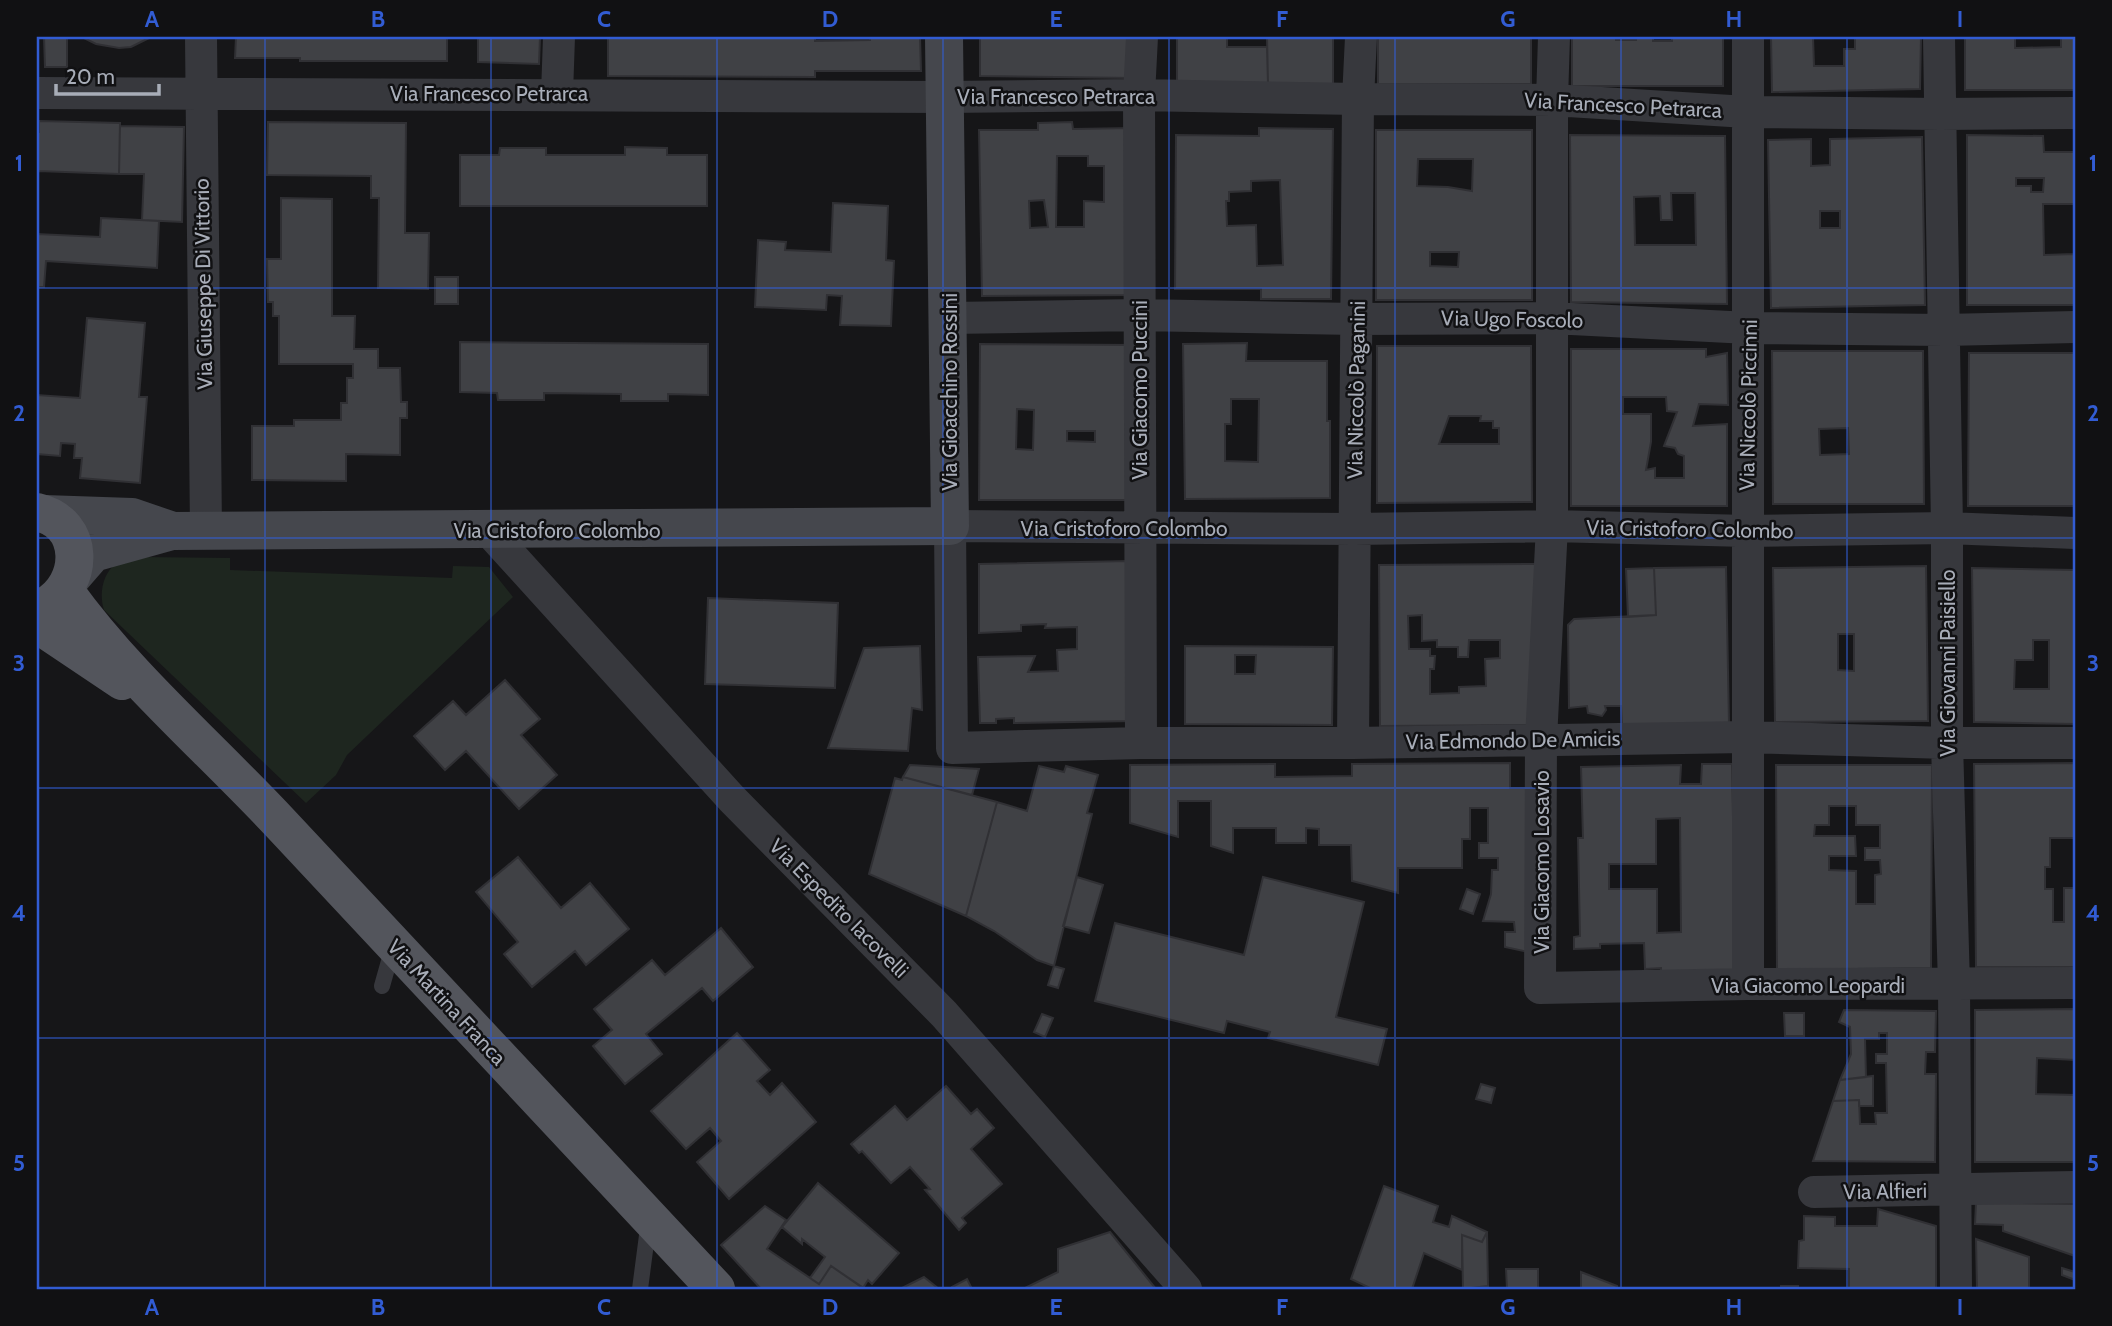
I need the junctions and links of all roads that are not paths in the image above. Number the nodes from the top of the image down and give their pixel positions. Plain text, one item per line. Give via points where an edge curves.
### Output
1 (201, 37) edge
2 (559, 37) edge
3 (944, 37) edge
4 (1142, 37) edge
5 (1361, 37) edge
6 (1555, 37) edge
7 (1748, 37) edge
8 (1939, 37) edge
9 (200, 92) junction
10 (37, 93) edge
11 (557, 93) junction
12 (1139, 94) junction
13 (944, 97) junction
14 (1358, 99) junction
15 (1552, 100) junction
16 (1747, 112) junction
17 (2075, 113) edge
18 (1940, 114) junction
19 (1139, 315) junction
20 (949, 318) junction
21 (1552, 318) junction
22 (1356, 319) junction
23 (2075, 327) edge
24 (1749, 328) junction
25 (1944, 330) junction
26 (40, 513) edge
27 (950, 526) junction
28 (1552, 526) junction
29 (1139, 528) junction
30 (1947, 528) junction
31 (1354, 529) junction
32 (488, 530) junction
33 (189, 531) junction
34 (1747, 531) junction
35 (2075, 533) edge
36 (58, 592) edge
37 (37, 624) edge
38 (175, 717) junction
39 (1746, 737) junction
40 (1541, 739) junction
41 (1141, 743) junction
42 (1353, 743) junction
43 (1947, 743) junction
44 (2075, 743) edge
45 (952, 748) joint
46 (393, 945) junction
47 (2075, 983) edge
48 (1748, 984) junction
49 (1954, 985) junction
50 (382, 986) dead end
51 (1540, 988) joint
52 (2075, 1187) edge
53 (1957, 1190) junction
54 (1814, 1192) dead end
55 (649, 1218) junction
56 (640, 1289) edge
57 (716, 1289) edge
58 (1186, 1289) edge
59 (1956, 1289) edge

1 - 9 street, Via Giuseppe Di Vittorio
2 - 11 street
3 - 13 street, Via Gioacchino Rossini
4 - 12 street, Via Giacomo Puccini
5 - 14 street, Via Niccolò Paganini
6 - 15 street, Via Giacomo Losavio
7 - 16 street, Via Niccolò Piccinni
8 - 18 street, Via Giovanni Paisiello
9 - 10 street, Via Francesco Petrarca
9 - 11 street, Via Francesco Petrarca
9 - 33 street, Via Giuseppe Di Vittorio
11 - 13 street, Via Francesco Petrarca
12 - 13 street, Via Francesco Petrarca
12 - 14 street, Via Francesco Petrarca
12 - 19 street, Via Giacomo Puccini
13 - 20 street, Via Gioacchino Rossini
14 - 15 street, Via Francesco Petrarca
14 - 22 street, Via Niccolò Paganini
15 - 16 street, Via Francesco Petrarca
15 - 21 street, Via Giacomo Losavio
16 - 18 street, Via Francesco Petrarca
16 - 24 street, Via Niccolò Piccinni
17 - 18 street, Via Francesco Petrarca
18 - 25 street, Via Giovanni Paisiello
19 - 20 street, Via Ugo Foscolo
19 - 22 street, Via Ugo Foscolo
19 - 29 street, Via Giacomo Puccini
20 - 27 street, Via Gioacchino Rossini
21 - 22 street, Via Ugo Foscolo
21 - 24 street, Via Ugo Foscolo
21 - 28 street, Via Giacomo Losavio
22 - 31 street, Via Niccolò Paganini
23 - 25 street, Via Ugo Foscolo
24 - 25 street, Via Ugo Foscolo
24 - 34 street, Via Niccolò Piccinni
25 - 30 street, Via Giovanni Paisiello
26 - 33 street, Via Cristoforo Colombo via 132,517
26 - 36 main road via 57,522 73,546 75,561
27 - 29 street, Via Cristoforo Colombo
27 - 32 street, Via Cristoforo Colombo
27 - 45 street, Via Gioacchino Rossini
28 - 31 street, Via Cristoforo Colombo
28 - 34 street, Via Cristoforo Colombo
28 - 40 street, Via Giacomo Losavio
29 - 31 street, Via Cristoforo Colombo
29 - 41 street, Via Giacomo Puccini
30 - 34 street, Via Cristoforo Colombo
30 - 35 street, Via Cristoforo Colombo
30 - 43 street, Via Giovanni Paisiello
31 - 42 street, Via Niccolò Paganini
32 - 33 street, Via Cristoforo Colombo
32 - 58 street, Via Espedito Iacovelli via 732,799 944,1014
33 - 36 street, Via Cristoforo Colombo via 93,553
34 - 39 street, Via Niccolò Piccinni
36 - 38 main road, Via Martina Franca
37 - 38 main road, Via Martina Franca
38 - 46 main road, Via Martina Franca
39 - 40 street, Via Edmondo De Amicis
39 - 43 street, Via Edmondo De Amicis
39 - 48 street, Via Niccolò Piccinni
40 - 42 street, Via Edmondo De Amicis
40 - 51 street, Via Giacomo Losavio
41 - 42 street, Via Edmondo De Amicis
41 - 45 street, Via Edmondo De Amicis
43 - 44 street, Via Edmondo De Amicis
43 - 49 street, Via Giovanni Paisiello
46 - 50 lane
46 - 55 main road, Via Martina Franca
47 - 49 street, Via Giacomo Leopardi
48 - 49 street, Via Giacomo Leopardi
48 - 51 street, Via Giacomo Leopardi
49 - 53 street, Via Giovanni Paisiello
52 - 53 street, Via Alfieri
53 - 54 street, Via Alfieri
53 - 59 street, Via Giovanni Paisiello
55 - 56 lane
55 - 57 main road, Via Martina Franca

